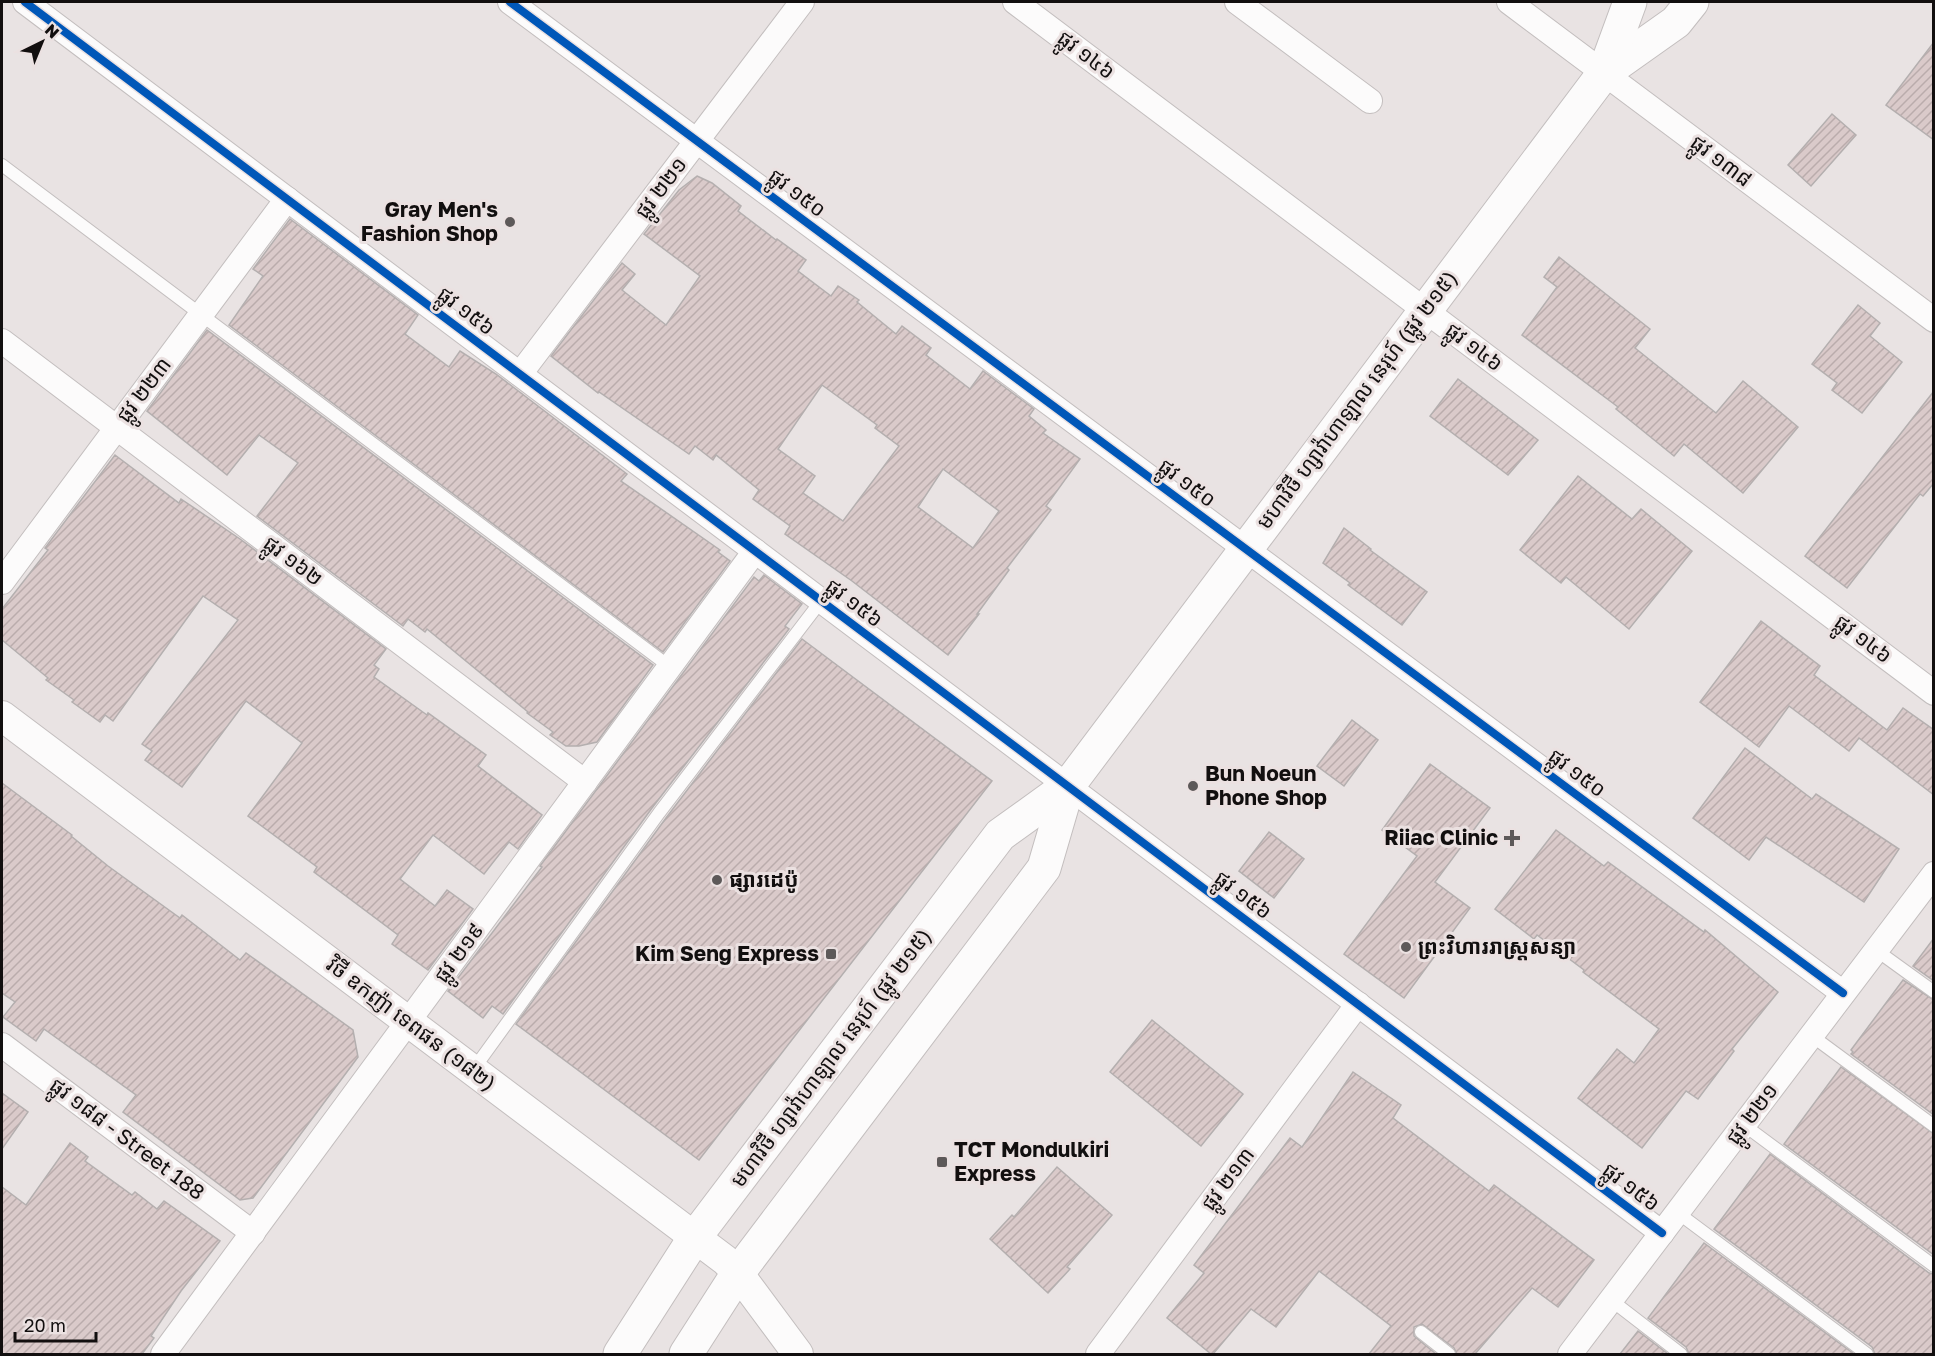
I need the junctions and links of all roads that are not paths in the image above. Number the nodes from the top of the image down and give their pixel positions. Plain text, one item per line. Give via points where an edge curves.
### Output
1 (24, 2) edge
2 (510, 2) edge
3 (802, 2) edge
4 (1015, 2) edge
5 (1238, 2) edge
6 (1509, 2) edge
7 (1630, 2) edge
8 (1692, 2) edge
9 (1604, 73) junction
10 (1370, 101) dead end
11 (696, 141) junction
12 (2, 165) edge
13 (287, 199) junction
14 (1425, 310) junction
15 (200, 315) junction
16 (1934, 320) edge
17 (2, 341) edge
18 (520, 374) junction
19 (116, 428) junction
20 (1245, 550) junction
21 (756, 551) junction
22 (2, 582) edge
23 (821, 601) junction
24 (670, 667) junction
25 (1934, 693) edge
26 (2, 716) edge
27 (585, 782) junction
28 (1068, 786) junction
29 (1934, 874) edge
30 (1876, 950) junction
31 (1934, 992) edge
32 (1843, 993) junction
33 (1358, 1004) junction
34 (408, 1022) junction
35 (1812, 1036) junction
36 (2, 1045) edge
37 (473, 1070) junction
38 (1744, 1125) junction
39 (1934, 1126) edge
40 (1678, 1213) junction
41 (253, 1233) junction
42 (1662, 1233) junction
43 (695, 1237) junction
44 (1934, 1266) edge
45 (738, 1274) junction
46 (1611, 1300) junction
47 (1420, 1332) dead end
48 (163, 1354) edge
49 (620, 1354) edge
50 (686, 1354) edge
51 (798, 1354) edge
52 (1098, 1354) edge
53 (1449, 1354) edge
54 (1570, 1354) edge
55 (1681, 1354) edge
56 (1867, 1354) edge

1 - 13 street, ផ្លូវ ១៥៦
2 - 11 street, ផ្លូវ ១៥០
3 - 11 street, ផ្លូវ ២២១
4 - 14 street, ផ្លូវ ១៤៦
5 - 10 street
6 - 9 street, ផ្លូវ ១៣៨
7 - 9 main road, មហាវិថី ហ្សាវ៉ាហាឡាល នេរុហ៍ (ផ្លូវ ២១៥)
8 - 9 main road, មហាវិថី ហ្សាវ៉ាហាឡាល នេរុហ៍ (ផ្លូវ ២១៥) via 1676,22
9 - 14 main road, មហាវិថី ហ្សាវ៉ាហាឡាល នេរុហ៍ (ផ្លូវ ២១៥)
9 - 16 street, ផ្លូវ ១៣៨
11 - 18 street, ផ្លូវ ២២១
11 - 20 street, ផ្លូវ ១៥០
12 - 15 lane
13 - 15 street, ផ្លូវ ២២៣
13 - 18 street, ផ្លូវ ១៥៦
14 - 20 main road, មហាវិថី ហ្សាវ៉ាហាឡាល នេរុហ៍ (ផ្លូវ ២១៥)
14 - 25 street, ផ្លូវ ១៤៦
15 - 19 street, ផ្លូវ ២២៣
15 - 24 lane
17 - 19 street, ផ្លូវ ១៦២
18 - 21 street, ផ្លូវ ១៥៦
19 - 22 street, ផ្លូវ ២២៣
19 - 27 street, ផ្លូវ ១៦២
20 - 28 main road, មហាវិថី ហ្សាវ៉ាហាឡាល នេរុហ៍ (ផ្លូវ ២១៥)
20 - 32 street, ផ្លូវ ១៥០
21 - 23 street, ផ្លូវ ១៥៦
21 - 24 street, ផ្លូវ ២១៩
23 - 28 street, ផ្លូវ ១៥៦
23 - 37 lane via 652,823
24 - 27 street, ផ្លូវ ២១៩
26 - 34 street, វិថី ឧកញ៉ា ទេពផន (១៨២)
27 - 34 street, ផ្លូវ ២១៩
28 - 33 street, ផ្លូវ ១៥៦
28 - 43 main road, មហាវិថី ហ្សាវ៉ាហាឡាល នេរុហ៍ (ផ្លូវ ២១៥) via 1000,835
28 - 45 main road, មហាវិថី ហ្សាវ៉ាហាឡាល នេរុហ៍ (ផ្លូវ ២១៥) via 1044,867
29 - 30 street, ផ្លូវ ២២១
30 - 31 lane
30 - 32 street, ផ្លូវ ២២១
32 - 35 street, ផ្លូវ ២២១
33 - 42 street, ផ្លូវ ១៥៦
33 - 52 street, ផ្លូវ ២១៣
34 - 37 street, វិថី ឧកញ៉ា ទេពផន (១៨២)
34 - 41 street, ផ្លូវ ២១៩
35 - 38 street, ផ្លូវ ២២១
35 - 39 lane
36 - 41 street, ផ្លូវ ១៨៨ - Street 188
37 - 43 street, វិថី ឧកញ៉ា ទេពផន (១៨២)
38 - 40 street, ផ្លូវ ២២១
38 - 44 lane
40 - 42 street, ផ្លូវ ២២១
40 - 56 lane
41 - 48 street, ផ្លូវ ២១៩
42 - 46 street, ផ្លូវ ២២១
43 - 45 street, វិថី ឧកញ៉ា ទេពផន (១៨២)
43 - 49 main road, មហាវិថី ហ្សាវ៉ាហាឡាល នេរុហ៍ (ផ្លូវ ២១៥)
45 - 50 main road, មហាវិថី ហ្សាវ៉ាហាឡាល នេរុហ៍ (ផ្លូវ ២១៥)
45 - 51 street, វិថី ឧកញ៉ា ទេពផន (១៨២)
46 - 54 street, ផ្លូវ ២២១
46 - 55 lane
47 - 53 lane

